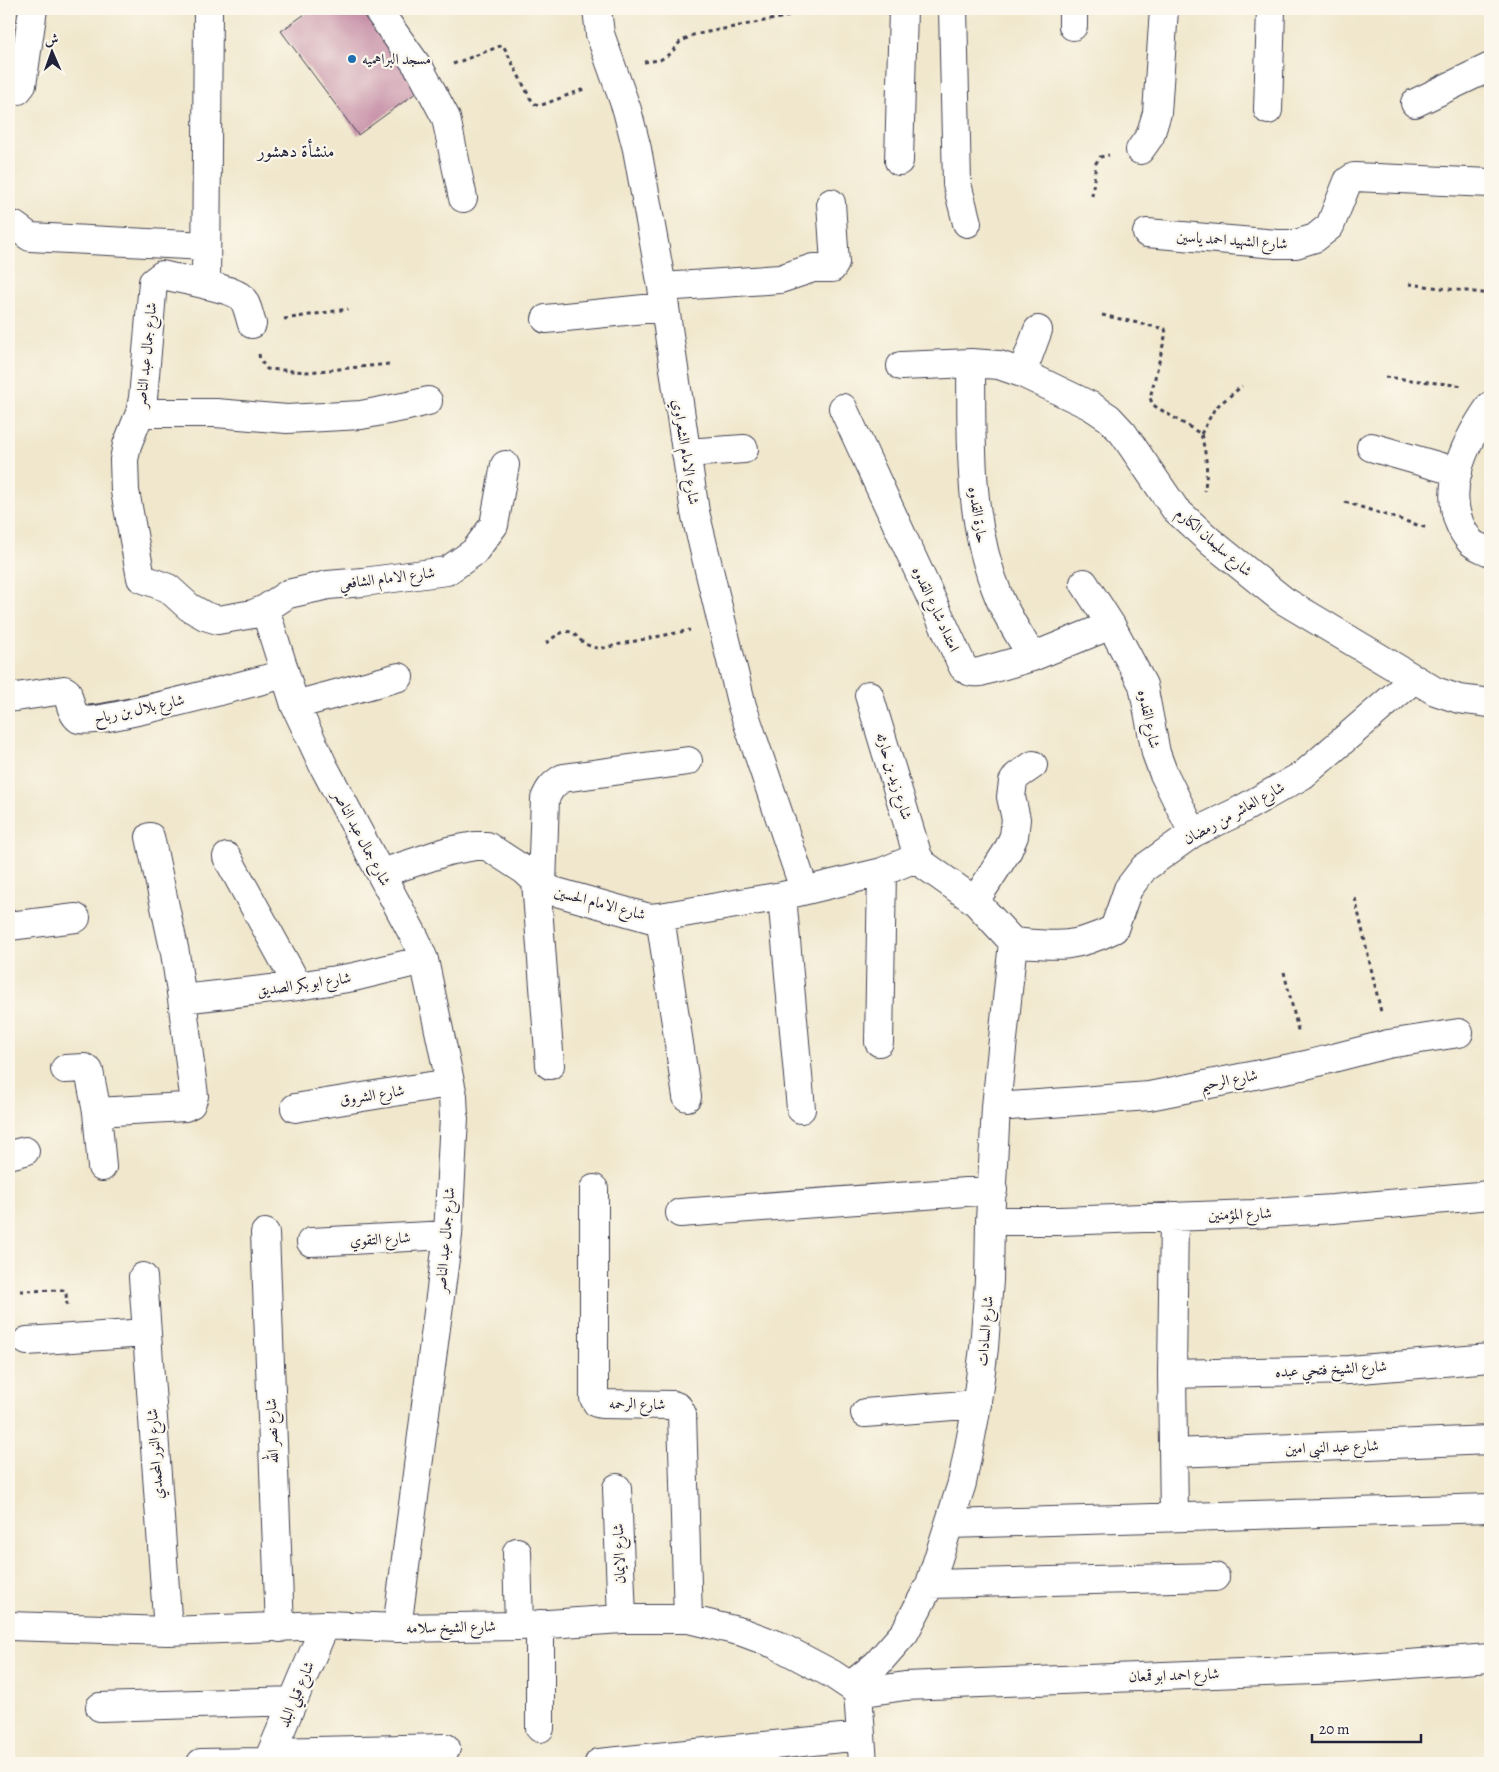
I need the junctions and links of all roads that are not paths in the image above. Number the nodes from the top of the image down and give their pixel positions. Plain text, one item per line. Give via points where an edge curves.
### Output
1 (33, 9) edge
2 (208, 9) edge
3 (376, 9) edge
4 (597, 9) edge
5 (903, 9) edge
6 (953, 9) edge
7 (1164, 9) edge
8 (1272, 9) edge
9 (1490, 67) edge
10 (9, 89) edge
11 (1415, 103) dead end
12 (1268, 110) dead end
13 (1140, 150) road end
14 (899, 161) dead end
15 (1490, 183) edge
16 (463, 198) dead end
17 (831, 203) dead end
18 (967, 223) dead end
19 (9, 224) edge
20 (1147, 233) dead end
21 (206, 246) junction
22 (206, 285) junction
23 (663, 297) junction
24 (546, 319) dead end
25 (252, 324) road end
26 (1038, 330) dead end
27 (971, 363) junction
28 (901, 366) dead end
29 (1022, 373) junction
30 (428, 401) dead end
31 (1490, 406) edge
32 (843, 408) dead end
33 (140, 413) junction
34 (1371, 447) dead end
35 (744, 449) dead end
36 (686, 453) junction
37 (506, 465) dead end
38 (1458, 472) junction
39 (1481, 547) edge
40 (1084, 583) dead end
41 (265, 609) junction
42 (1111, 625) junction
43 (1032, 657) junction
44 (285, 674) junction
45 (399, 677) dead end
46 (1414, 679) junction
47 (869, 695) dead end
48 (9, 698) edge
49 (1490, 703) edge
50 (295, 705) junction
51 (688, 761) dead end
52 (1033, 765) dead end
53 (1193, 833) junction
54 (150, 837) dead end
55 (227, 857) dead end
56 (918, 857) junction
57 (882, 872) junction
58 (382, 873) junction
59 (539, 883) junction
60 (793, 892) junction
61 (974, 901) junction
62 (660, 917) junction
63 (76, 918) dead end
64 (9, 926) edge
65 (1013, 942) junction
66 (424, 960) junction
67 (298, 986) junction
68 (182, 999) junction
69 (1459, 1033) dead end
70 (879, 1042) dead end
71 (550, 1065) dead end
72 (65, 1069) dead end
73 (450, 1083) junction
74 (687, 1097) dead end
75 (996, 1107) junction
76 (295, 1108) dead end
77 (801, 1109) dead end
78 (97, 1112) junction
79 (102, 1167) dead end
80 (594, 1189) dead end
81 (992, 1190) junction
82 (1490, 1195) edge
83 (680, 1213) dead end
84 (1174, 1216) junction
85 (990, 1221) junction
86 (265, 1233) dead end
87 (448, 1235) junction
88 (312, 1242) dead end
89 (143, 1277) dead end
90 (146, 1334) junction
91 (27, 1341) dead end
92 (1490, 1358) edge
93 (1172, 1374) junction
94 (977, 1404) junction
95 (865, 1413) dead end
96 (1490, 1440) edge
97 (1174, 1453) junction
98 (617, 1488) dead end
99 (1490, 1508) edge
100 (1174, 1517) junction
101 (950, 1524) junction
102 (517, 1552) dead end
103 (1215, 1577) dead end
104 (930, 1584) junction
105 (622, 1619) junction
106 (688, 1619) junction
107 (325, 1625) junction
108 (530, 1625) junction
109 (9, 1626) edge
110 (280, 1628) junction
111 (397, 1628) junction
112 (168, 1631) junction
113 (1490, 1658) edge
114 (293, 1701) junction
115 (857, 1706) junction
116 (100, 1707) dead end
117 (540, 1728) dead end
118 (446, 1748) dead end
119 (269, 1759) edge
120 (201, 1763) edge
121 (599, 1763) edge
122 (863, 1763) edge

1 - 10 street via 22,85 18,90
2 - 21 street
3 - 16 street via 424,76 446,118
4 - 23 street, شارع الامام الشعراوي via 600,34 638,149
5 - 14 street
6 - 18 street via 957,184
7 - 13 street via 1157,113 1150,136
8 - 12 street
9 - 11 street
15 - 20 street, شارع الشهيد احمد ياسين via 1354,177 1348,181 1330,226 1314,238 1296,244
17 - 23 street via 835,263 832,268 813,268 780,279
19 - 21 street via 30,237
21 - 22 street
22 - 25 street, شارع جمال عبد الناصر via 241,297
22 - 33 street, شارع جمال عبد الناصر via 162,276 153,282
23 - 24 street
23 - 36 street, شارع الامام الشعراوي
26 - 29 street
27 - 28 street, شارع سليمان الكارم
27 - 29 street, شارع سليمان الكارم via 999,365
27 - 43 street, حارة القدوه via 973,488 982,547 999,598
29 - 46 street, شارع سليمان الكارم via 1109,418 1123,433 1175,509 1283,600
30 - 33 street via 361,414 287,419 216,413
31 - 38 street via 1463,452
32 - 43 street, امتداد شارع القدوه via 963,667 973,673 980,672
33 - 41 street, شارع جمال عبد الناصر via 124,460 125,491 141,578 168,588 189,607 218,620
34 - 38 street
35 - 36 street
36 - 60 street, شارع الامام الشعراوي via 695,512 722,624
37 - 41 street, شارع الامام الشافعي via 494,525 474,552 447,571 328,584 288,594
38 - 39 street via 1454,496 1459,520
40 - 42 street, شارع القدوه
41 - 44 street, شارع جمال عبد الناصر
42 - 43 street, امتداد شارع القدوه
42 - 53 street, شارع القدوه via 1142,685 1160,762
44 - 48 street, شارع بلال بن رباح via 87,720 74,715 64,690
44 - 50 street, شارع جمال عبد الناصر
45 - 50 street
46 - 49 street, شارع سليمان الكارم via 1458,699
46 - 53 street, شارع العاشر من رمضان via 1304,775
47 - 56 street, شارع زيد بن حارثه
50 - 58 street, شارع جمال عبد الناصر via 324,767
51 - 59 street via 562,778 555,783 545,799
52 - 61 street via 1013,782 1014,836
53 - 65 street, شارع العاشر من رمضان via 1144,868 1128,889 1114,929 1072,945
54 - 68 street
55 - 67 street
56 - 57 street, شارع الامام الحسين
56 - 61 street
57 - 60 street, شارع الامام الحسين
57 - 70 street
58 - 59 street, شارع الامام الحسين via 448,851 487,846
58 - 66 street, شارع جمال عبد الناصر
59 - 62 street, شارع الامام الحسين via 553,892 649,918
59 - 71 street
60 - 62 street, شارع الامام الحسين
60 - 77 street, شارع الامام الشعراوي
61 - 65 street
62 - 74 street
63 - 64 street
65 - 75 street, شارع السادات
66 - 67 street, شارع ابو بكر الصديق via 354,977
66 - 73 street, شارع جمال عبد الناصر
67 - 68 street, شارع ابو بكر الصديق
68 - 78 street via 194,1096 191,1104
69 - 75 street, شارع الرحيم via 1388,1044 1306,1065 1148,1096
72 - 78 street via 89,1070
73 - 76 street, شارع الشروق
73 - 87 street, شارع جمال عبد الناصر via 454,1117
75 - 81 street, شارع السادات
78 - 79 street
80 - 106 street, شارع الرحمه via 594,1398 601,1404 673,1405 682,1414
81 - 83 street
81 - 85 street, شارع السادات
82 - 84 street, شارع المؤمنين via 1324,1210
84 - 85 street, شارع المؤمنين
84 - 93 street
85 - 94 street, شارع السادات via 989,1280
86 - 110 street, شارع نصر الله
87 - 88 street, شارع التقوي
87 - 111 street, شارع جمال عبد الناصر
89 - 90 street, شارع النور المحمدي
90 - 91 street
90 - 112 street, شارع النور المحمدي
92 - 93 street, شارع الشيخ فتحي عبده via 1349,1370
93 - 97 street
94 - 95 street
94 - 101 street, شارع السادات via 962,1483
96 - 97 street, شارع عبد النبى امين
97 - 100 street
98 - 105 street, شارع الايمان
99 - 100 street
100 - 101 street
101 - 104 street, شارع السادات
102 - 108 street
103 - 104 street
104 - 115 street, شارع السادات via 905,1632 877,1664
105 - 106 street, شارع الشيخ سلامه
105 - 108 street, شارع الشيخ سلامه
106 - 115 street, شارع الشيخ سلامه via 742,1632 812,1662
107 - 110 street, شارع الشيخ سلامه
107 - 111 street, شارع الشيخ سلامه
107 - 114 street, شارع قبلي البلد
108 - 111 street, شارع الشيخ سلامه
108 - 117 street
109 - 112 street, شارع الشيخ سلامه
110 - 112 street, شارع الشيخ سلامه
113 - 115 street, شارع احمد ابو قمعان via 1340,1669 905,1686
114 - 116 street
114 - 119 street, شارع قبلي البلد
115 - 121 street, شارع احمد ابو قمعان
115 - 122 street
118 - 119 street
119 - 120 street

